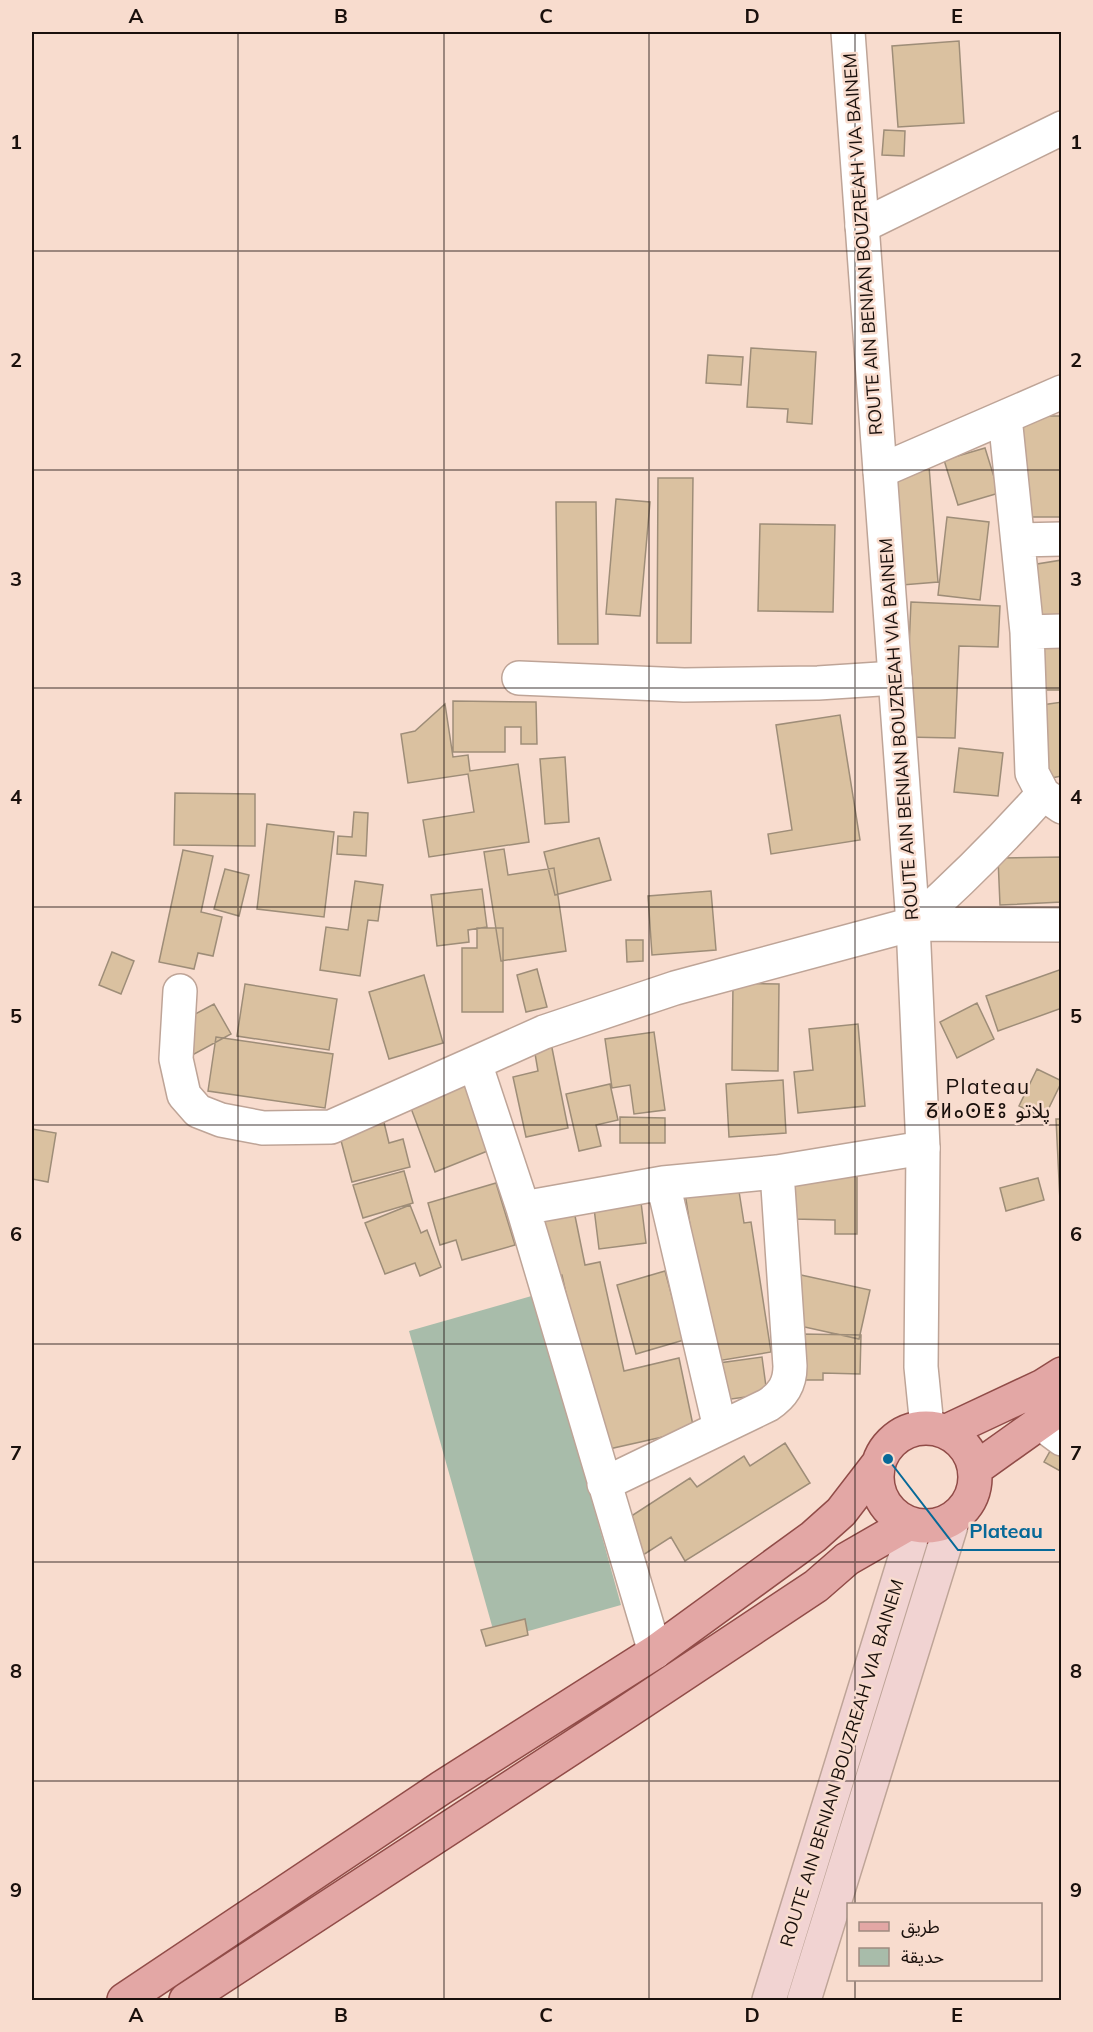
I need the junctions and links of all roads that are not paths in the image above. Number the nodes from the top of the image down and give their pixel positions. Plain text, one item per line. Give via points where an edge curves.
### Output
1 (848, 32) edge
2 (1062, 128) edge
3 (862, 226) junction
4 (1062, 392) edge
5 (1005, 417) junction
6 (880, 471) junction
7 (1062, 539) edge
8 (1018, 540) junction
9 (1062, 631) edge
10 (1027, 632) junction
11 (519, 678) dead end
12 (895, 678) junction
13 (1052, 800) edge
14 (913, 924) junction
15 (1062, 925) edge
16 (180, 991) dead end
17 (475, 1063) junction
18 (923, 1148) junction
19 (777, 1172) junction
20 (663, 1183) junction
21 (523, 1208) junction
22 (1062, 1374) edge
23 (1054, 1422) edge
24 (720, 1428) junction
25 (937, 1429) junction
26 (878, 1464) junction
27 (975, 1469) junction
28 (604, 1484) junction
29 (953, 1519) junction
30 (911, 1525) junction
31 (655, 1652) junction
32 (124, 2001) edge
33 (186, 2001) edge
34 (769, 2001) edge
35 (804, 2001) edge

1 - 3 street, ROUTE AIN BENIAN BOUZREAH VIA BAINEM
2 - 3 street
3 - 6 street, ROUTE AIN BENIAN BOUZREAH VIA BAINEM
4 - 5 street
5 - 6 street
5 - 8 street
6 - 12 street, ROUTE AIN BENIAN BOUZREAH VIA BAINEM
7 - 8 street
8 - 10 street
9 - 10 street
10 - 13 street via 1032,773
11 - 12 street via 684,685
12 - 14 street, ROUTE AIN BENIAN BOUZREAH VIA BAINEM
13 - 14 street
14 - 15 street
14 - 17 street via 675,988 544,1032
14 - 18 street, ROUTE AIN BENIAN BOUZREAH VIA BAINEM
16 - 17 street via 176,1059 184,1095 198,1111 221,1120 264,1128 331,1127
17 - 21 street
18 - 19 street
18 - 25 street, ROUTE AIN BENIAN BOUZREAH VIA BAINEM via 921,1366
19 - 20 street
19 - 24 street via 788,1385 776,1400
20 - 21 street
20 - 24 street
21 - 28 street
22 - 25 main road via 1043,1386
23 - 27 main road
24 - 28 street
25 - 26 main road via 906,1431 888,1444
25 - 27 main road via 961,1441
26 - 30 main road via 881,1500 893,1515
26 - 31 main road via 841,1512 813,1537
27 - 29 main road via 975,1487 968,1504
28 - 31 street
29 - 30 main road via 934,1526
29 - 35 main road, ROUTE AIN BENIAN BOUZREAH VIA BAINEM
30 - 33 main road via 847,1559 816,1586
30 - 34 main road, ROUTE AIN BENIAN BOUZREAH VIA BAINEM
31 - 32 main road via 441,1788

